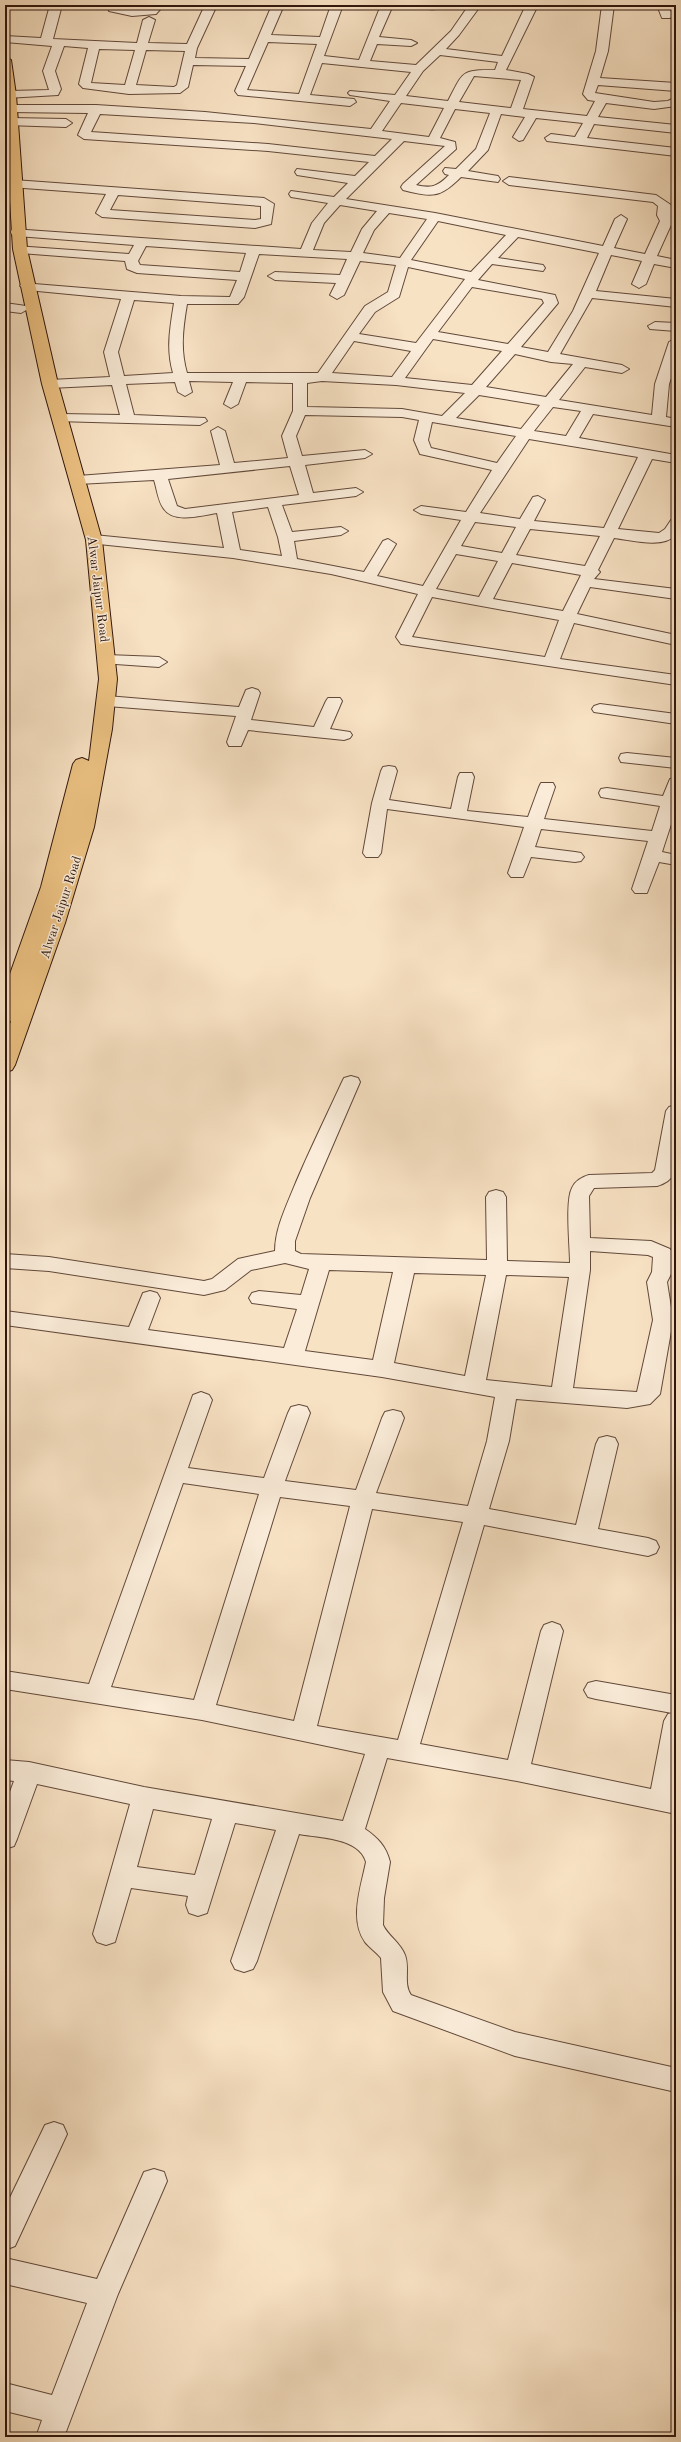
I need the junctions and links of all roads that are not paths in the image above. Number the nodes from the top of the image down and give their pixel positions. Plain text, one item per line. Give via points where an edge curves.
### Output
1 (56, 5) edge
2 (113, 5) edge
3 (158, 5) edge
4 (211, 5) edge
5 (278, 5) edge
6 (337, 5) edge
7 (387, 5) edge
8 (425, 5) edge
9 (475, 5) edge
10 (532, 5) edge
11 (608, 5) edge
12 (663, 5) edge
13 (436, 6) edge
14 (666, 16) dead end
15 (149, 20) dead end
16 (262, 38) junction
17 (5, 39) edge
18 (373, 40) junction
19 (322, 41) junction
20 (46, 42) junction
21 (59, 43) junction
22 (411, 44) dead end
23 (94, 45) junction
24 (142, 47) junction
25 (191, 48) junction
26 (438, 51) junction
27 (316, 59) junction
28 (5, 60) edge
29 (506, 60) junction
30 (187, 61) junction
31 (254, 63) junction
32 (368, 64) junction
33 (419, 69) junction
34 (499, 74) junction
35 (593, 81) junction
36 (676, 87) edge
37 (129, 90) junction
38 (352, 98) junction
39 (303, 99) junction
40 (602, 99) junction
41 (399, 100) junction
42 (676, 101) edge
43 (452, 106) junction
44 (10, 108) junction
45 (96, 109) junction
46 (496, 112) junction
47 (516, 112) junction
48 (533, 113) junction
49 (194, 115) junction
50 (593, 119) junction
51 (66, 123) dead end
52 (334, 127) junction
53 (676, 129) edge
54 (353, 130) junction
55 (374, 132) junction
56 (401, 137) junction
57 (519, 138) dead end
58 (551, 138) dead end
59 (433, 140) junction
60 (183, 141) junction
61 (579, 141) junction
62 (676, 152) edge
63 (332, 154) junction
64 (378, 160) junction
65 (432, 168) junction
66 (301, 172) dead end
67 (460, 172) junction
68 (494, 179) dead end
69 (356, 180) junction
70 (509, 181) dead end
71 (14, 184) junction
72 (113, 192) junction
73 (295, 194) dead end
74 (156, 195) junction
75 (213, 199) junction
76 (335, 202) junction
77 (386, 209) junction
78 (147, 216) junction
79 (435, 217) junction
80 (622, 219) dead end
81 (206, 221) junction
82 (671, 222) edge
83 (11, 229) edge
84 (515, 233) junction
85 (142, 242) junction
86 (192, 246) junction
87 (20, 249) junction
88 (254, 250) junction
89 (609, 250) junction
90 (306, 252) junction
91 (354, 256) junction
92 (133, 258) junction
93 (649, 259) junction
94 (488, 260) junction
95 (403, 262) junction
96 (676, 264) edge
97 (538, 268) dead end
98 (178, 272) junction
99 (243, 276) junction
100 (275, 276) dead end
101 (345, 280) junction
102 (473, 280) junction
103 (639, 284) dead end
104 (27, 286) junction
105 (589, 294) junction
106 (129, 295) junction
107 (337, 295) dead end
108 (181, 300) junction
109 (676, 303) edge
110 (13, 308) edge
111 (656, 326) dead end
112 (676, 327) edge
113 (428, 334) junction
114 (352, 337) junction
115 (676, 342) edge
116 (420, 348) junction
117 (512, 349) junction
118 (673, 357) edge
119 (550, 358) junction
120 (580, 363) junction
121 (622, 369) dead end
122 (182, 377) junction
123 (322, 377) junction
124 (241, 378) junction
125 (300, 380) junction
126 (396, 381) junction
127 (118, 382) junction
128 (50, 384) junction
129 (476, 390) junction
130 (185, 392) dead end
131 (550, 402) junction
132 (231, 404) dead end
133 (589, 409) junction
134 (300, 411) junction
135 (426, 416) junction
136 (61, 418) junction
137 (447, 419) junction
138 (128, 420) junction
139 (200, 421) dead end
140 (659, 421) junction
141 (676, 424) edge
142 (218, 431) dead end
143 (526, 432) junction
144 (572, 440) junction
145 (365, 454) dead end
146 (647, 454) junction
147 (676, 458) edge
148 (297, 461) junction
149 (228, 468) junction
150 (501, 468) junction
151 (160, 475) junction
152 (78, 480) junction
153 (356, 492) dead end
154 (307, 498) junction
155 (538, 500) dead end
156 (274, 503) junction
157 (224, 510) junction
158 (421, 510) dead end
159 (472, 516) junction
160 (676, 523) edge
161 (525, 524) junction
162 (342, 531) dead end
163 (609, 533) junction
164 (286, 537) junction
165 (94, 540) junction
166 (388, 544) dead end
167 (452, 549) junction
168 (233, 553) junction
169 (507, 558) junction
170 (290, 562) junction
171 (369, 577) junction
172 (589, 577) junction
173 (427, 592) junction
174 (676, 594) edge
175 (483, 603) junction
176 (568, 617) junction
177 (676, 640) edge
178 (107, 660) junction
179 (159, 662) dead end
180 (551, 662) junction
181 (676, 680) edge
182 (252, 693) dead end
183 (107, 701) junction
184 (334, 701) dead end
185 (600, 708) dead end
186 (244, 718) junction
187 (676, 720) edge
188 (320, 732) junction
189 (344, 735) dead end
190 (235, 742) dead end
191 (627, 758) dead end
192 (676, 763) edge
193 (389, 771) dead end
194 (466, 777) dead end
195 (676, 782) edge
196 (547, 787) dead end
197 (607, 793) dead end
198 (380, 803) junction
199 (673, 803) edge
200 (458, 814) junction
201 (533, 823) junction
202 (658, 838) junction
203 (524, 851) junction
204 (372, 853) dead end
205 (652, 856) junction
206 (575, 857) dead end
207 (676, 860) edge
208 (517, 873) dead end
209 (641, 889) dead end
210 (5, 1016) edge
211 (5, 1065) edge
212 (351, 1082) dead end
213 (675, 1121) edge
214 (496, 1197) dead end
215 (580, 1244) junction
216 (287, 1256) junction
217 (5, 1261) edge
218 (321, 1263) junction
219 (405, 1266) junction
220 (497, 1269) junction
221 (580, 1270) junction
222 (150, 1298) dead end
223 (259, 1298) dead end
224 (307, 1303) junction
225 (5, 1318) edge
226 (136, 1336) junction
227 (292, 1358) junction
228 (382, 1369) junction
229 (474, 1385) junction
230 (507, 1391) junction
231 (561, 1395) junction
232 (201, 1400) dead end
233 (299, 1413) dead end
234 (393, 1418) dead end
235 (608, 1444) dead end
236 (175, 1474) junction
237 (270, 1489) junction
238 (363, 1500) junction
239 (475, 1515) junction
240 (585, 1535) junction
241 (648, 1547) dead end
242 (552, 1631) dead end
243 (5, 1680) edge
244 (596, 1690) dead end
245 (97, 1695) junction
246 (676, 1704) edge
247 (202, 1711) junction
248 (676, 1721) edge
249 (304, 1733) junction
250 (379, 1746) junction
251 (406, 1752) junction
252 (5, 1770) edge
253 (517, 1771) junction
254 (29, 1772) junction
255 (144, 1797) junction
256 (668, 1802) edge
257 (227, 1811) junction
258 (291, 1821) junction
259 (351, 1833) junction
260 (5, 1839) edge
261 (123, 1876) junction
262 (106, 1934) dead end
263 (244, 1961) dead end
264 (676, 2080) edge
265 (54, 2134) dead end
266 (154, 2181) dead end
267 (5, 2237) edge
268 (5, 2270) edge
269 (104, 2294) junction
270 (5, 2397) edge
271 (60, 2411) junction
272 (50, 2437) edge

1 - 20 street
2 - 3 street via 113,9 118,11 144,12 152,12
4 - 25 street
5 - 16 street
6 - 19 street
7 - 18 street
8 - 13 street
9 - 26 street via 460,27
10 - 29 street
11 - 35 street via 602,51
12 - 14 street
15 - 24 street
16 - 19 street
16 - 31 street
17 - 20 street
18 - 22 street
18 - 32 street
19 - 27 street
20 - 21 street
21 - 23 street
21 - 44 street via 49,71 54,93
23 - 24 street
23 - 37 street via 86,85
24 - 25 street
24 - 37 street
25 - 30 street
26 - 29 street
26 - 33 street
27 - 32 street
27 - 39 street
28 - 44 main road, Alwar Jaipur Road
29 - 34 street
30 - 31 street
30 - 37 street via 180,90
31 - 39 street via 240,91 242,93
32 - 33 street
32 - 38 street
33 - 41 street
34 - 43 street via 471,73
34 - 47 street via 528,77
35 - 36 street
35 - 40 street via 589,94
38 - 39 street
38 - 41 street
38 - 52 street
40 - 42 street via 661,105 671,105
40 - 50 street
41 - 43 street
41 - 55 street
43 - 46 street
43 - 59 street
44 - 45 street
44 - 51 street
44 - 71 main road, Alwar Jaipur Road
45 - 49 street
45 - 60 street via 84,135
46 - 47 street
46 - 67 street via 482,150
47 - 48 street
48 - 50 street
48 - 57 street
49 - 52 street
49 - 60 street
50 - 53 street
50 - 61 street
52 - 54 street
54 - 55 street
54 - 63 street
55 - 56 street
56 - 59 street
56 - 64 street
58 - 61 street
59 - 65 street via 451,145
60 - 63 street
61 - 62 street
63 - 64 street
64 - 69 street
65 - 67 street
65 - 67 street via 407,187 438,192
66 - 69 street
67 - 68 street
69 - 76 street
70 - 82 street via 656,199 665,205 663,215
71 - 72 street
71 - 83 main road, Alwar Jaipur Road
72 - 74 street
72 - 78 street via 102,213
73 - 76 street
74 - 75 street
74 - 78 street
75 - 81 street
75 - 81 street via 268,204 267,221 255,224
76 - 77 street
76 - 90 street via 318,223
77 - 79 street
77 - 91 street via 368,229
78 - 81 street
79 - 84 street
79 - 95 street
80 - 89 street
82 - 93 street
83 - 85 street
83 - 87 main road, Alwar Jaipur Road
83 - 110 main road, Alwar Jaipur Road
84 - 89 street
84 - 94 street
85 - 86 street
85 - 92 street
86 - 88 street
86 - 98 street
87 - 92 street
87 - 104 main road, Alwar Jaipur Road
88 - 90 street
88 - 99 street
89 - 93 street
89 - 105 street
90 - 91 street
91 - 95 street
91 - 101 street
92 - 98 street via 132,266 137,269
93 - 96 street
93 - 103 street
94 - 97 street
94 - 102 street
95 - 102 street
95 - 114 street via 394,294 374,305
98 - 99 street
99 - 108 street via 237,297 233,301
100 - 101 street
101 - 107 street
102 - 113 street
102 - 117 street via 550,298 551,303
104 - 106 street
104 - 128 main road, Alwar Jaipur Road
105 - 109 street
105 - 119 street
106 - 108 street
106 - 127 street via 111,352
108 - 122 street via 175,337 176,359
110 - 210 main road, Alwar Jaipur Road via 80,539 94,675 90,725 62,851
111 - 112 street
113 - 116 street
113 - 117 street
114 - 116 street
114 - 123 street
115 - 118 street
116 - 126 street
117 - 119 street
117 - 129 street
118 - 140 street via 662,384
119 - 120 street
120 - 121 street
120 - 131 street
122 - 124 street
122 - 127 street
122 - 130 street
123 - 125 street
123 - 126 street
124 - 125 street
124 - 132 street
125 - 134 street
126 - 129 street
127 - 128 street
127 - 138 street
128 - 136 main road, Alwar Jaipur Road
129 - 131 street
129 - 137 street
131 - 133 street
131 - 143 street
133 - 140 street
133 - 144 street
134 - 135 street via 402,413
134 - 148 street via 289,436
135 - 137 street
135 - 150 street via 421,440 425,451
136 - 138 street
136 - 152 main road, Alwar Jaipur Road
137 - 143 street
138 - 139 street
140 - 141 street
142 - 149 street
143 - 144 street
143 - 150 street
144 - 146 street
145 - 148 street
146 - 147 street
146 - 163 street
148 - 149 street
148 - 154 street
149 - 151 street
150 - 159 street
151 - 152 street
151 - 157 street via 170,508 175,512
152 - 165 main road, Alwar Jaipur Road
153 - 154 street
154 - 156 street
155 - 161 street
156 - 157 street
156 - 164 street
157 - 168 street
158 - 159 street
159 - 161 street
159 - 167 street
160 - 163 street via 665,538
161 - 163 street
161 - 169 street
162 - 164 street
163 - 172 street
164 - 170 street
165 - 168 street
165 - 178 main road, Alwar Jaipur Road
166 - 171 street
167 - 169 street
167 - 173 street
168 - 170 street
169 - 172 street
169 - 175 street
170 - 171 street
171 - 173 street
172 - 174 street
172 - 176 street
173 - 175 street
173 - 180 street via 404,637 407,641
175 - 176 street
176 - 177 street
176 - 180 street
178 - 179 street
178 - 183 main road, Alwar Jaipur Road
180 - 181 street
182 - 186 street
183 - 186 street
183 - 211 main road, Alwar Jaipur Road via 81,842 47,950
184 - 188 street
185 - 187 street
186 - 188 street
186 - 190 street
188 - 189 street
191 - 192 street
193 - 198 street
194 - 200 street
195 - 199 street
196 - 201 street
197 - 199 street
198 - 200 street
198 - 204 street
199 - 202 street
200 - 201 street
201 - 202 street
201 - 203 street
202 - 205 street
203 - 206 street
203 - 208 street
205 - 207 street
205 - 209 street
212 - 216 street via 300,1196 284,1240
213 - 215 street via 664,1174 657,1179 600,1180 589,1182 582,1188 579,1196
214 - 220 street
215 - 221 street
215 - 231 street via 651,1248 663,1254 662,1272 657,1282 663,1320 649,1394 642,1399 627,1400
216 - 217 street via 245,1264 218,1285 204,1288 49,1264
216 - 218 street via 293,1260
218 - 219 street
218 - 224 street
219 - 220 street
219 - 228 street
220 - 221 street
220 - 229 street
221 - 231 street
222 - 226 street
223 - 224 street
224 - 227 street
225 - 226 street
226 - 227 street
227 - 228 street
228 - 229 street
229 - 230 street
230 - 231 street
230 - 239 street via 498,1441
232 - 236 street
233 - 237 street
234 - 238 street
235 - 240 street
236 - 237 street
236 - 245 street
237 - 238 street
237 - 247 street
238 - 239 street
238 - 249 street
239 - 240 street
239 - 251 street
240 - 241 street
242 - 253 street
243 - 245 street
244 - 246 street
245 - 247 street
247 - 249 street
248 - 256 street
249 - 250 street
250 - 251 street
250 - 259 street
251 - 253 street
252 - 254 street
253 - 256 street
254 - 255 street
254 - 260 street
255 - 257 street
255 - 261 street
257 - 258 street
257 - 261 street via 200,1896
258 - 259 street
258 - 263 street
259 - 264 street via 372,1847 376,1854 378,1862 370,1914 373,1931 393,1956 394,1989 402,2003 515,2044
261 - 262 street
265 - 267 street
266 - 269 street
268 - 269 street
269 - 271 street
270 - 271 street
271 - 272 street

